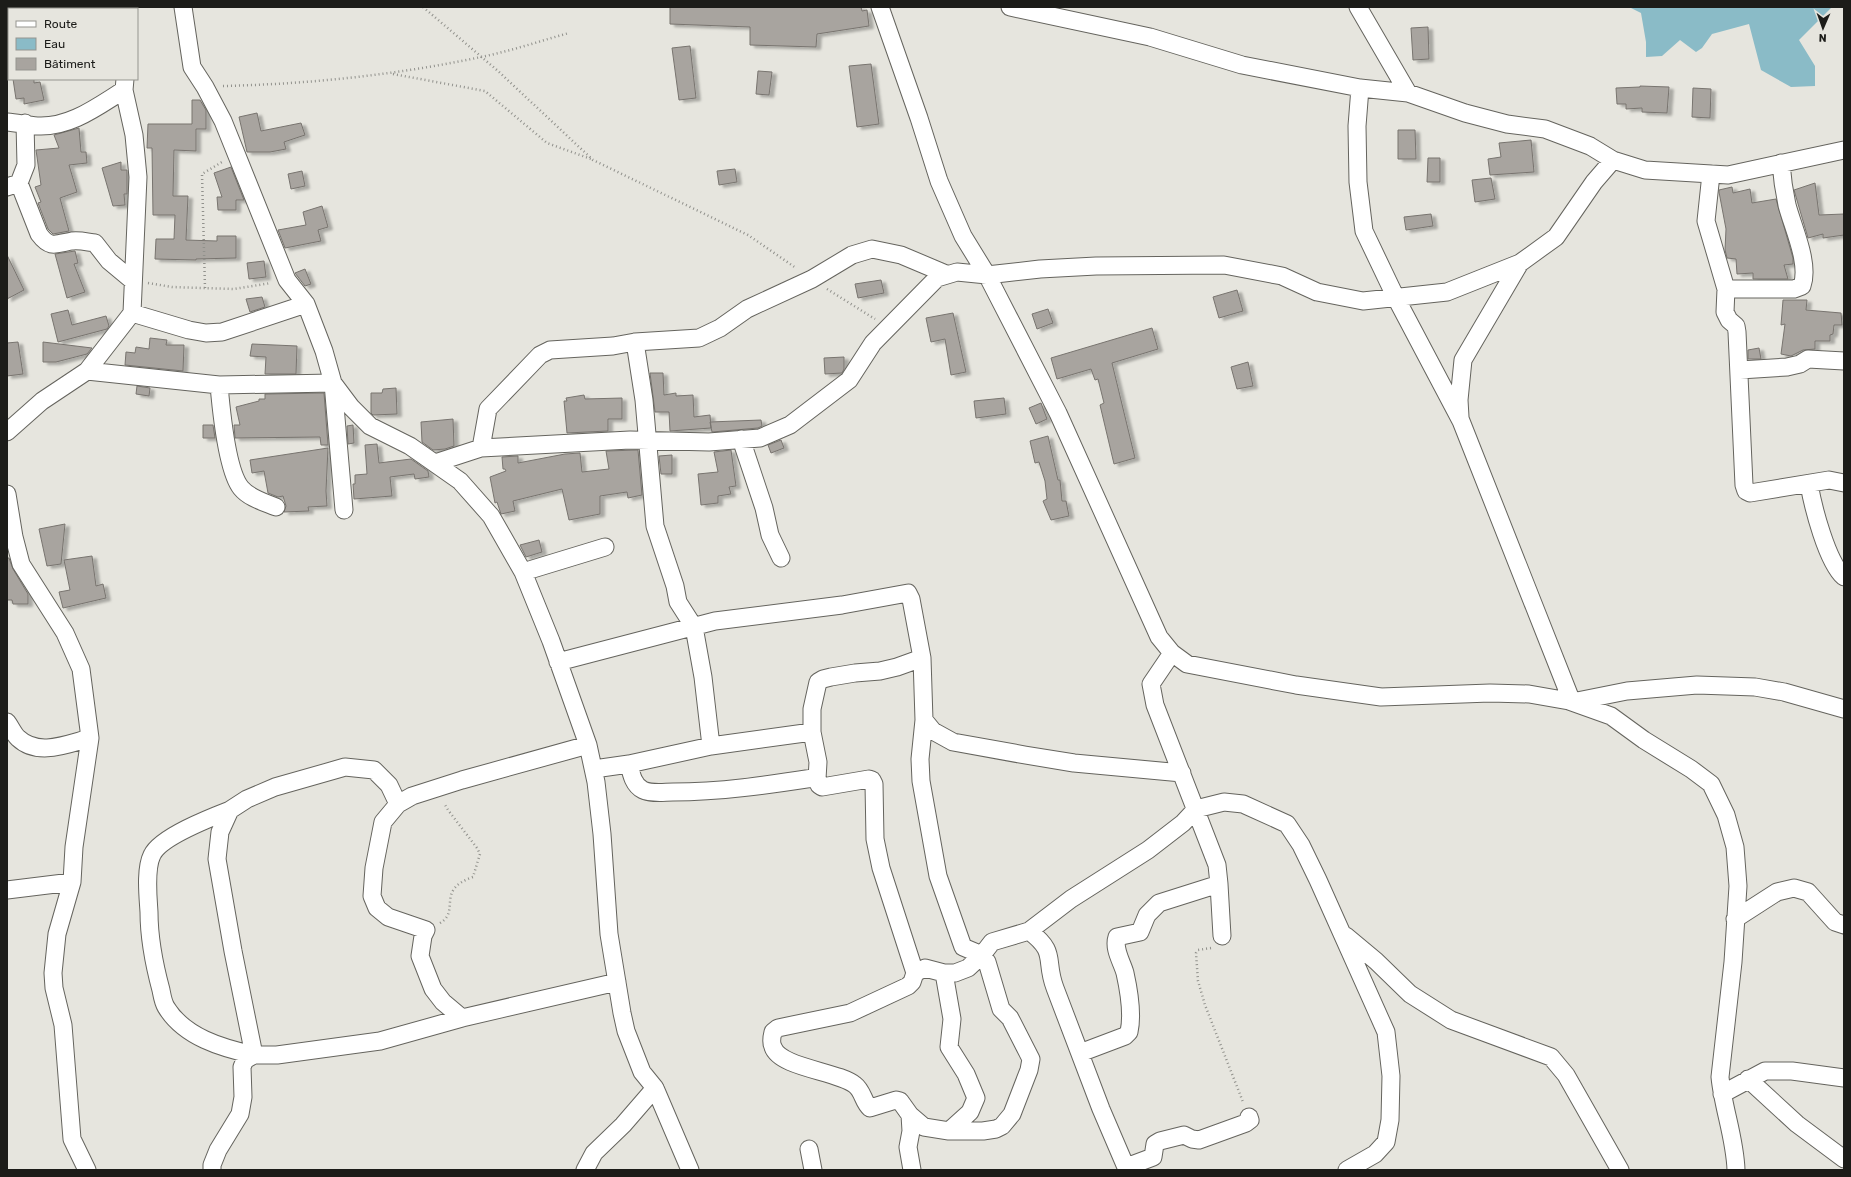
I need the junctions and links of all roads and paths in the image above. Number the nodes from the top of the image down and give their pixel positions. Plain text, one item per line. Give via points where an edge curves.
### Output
1 (183, 7) edge
2 (423, 7) edge
3 (880, 7) edge
4 (1010, 7) edge
5 (1358, 7) edge
6 (569, 33) dead end
7 (482, 57) junction
8 (390, 73) junction
9 (124, 84) edge
10 (206, 87) junction
11 (1360, 88) junction
12 (1408, 93) junction
13 (12, 119) edge
14 (1844, 150) edge
15 (236, 154) junction
16 (593, 160) junction
17 (1613, 160) junction
18 (1781, 163) junction
19 (1710, 174) junction
20 (13, 185) edge
21 (1520, 263) junction
22 (946, 274) junction
23 (987, 275) junction
24 (812, 279) junction
25 (287, 280) junction
26 (133, 281) junction
27 (205, 288) junction
28 (1726, 289) junction
29 (1396, 298) junction
30 (306, 304) junction
31 (132, 312) junction
32 (888, 327) junction
33 (635, 342) junction
34 (1844, 361) edge
35 (87, 370) junction
36 (1740, 370) junction
37 (333, 383) junction
38 (219, 385) junction
39 (1461, 421) junction
40 (7, 432) edge
41 (741, 439) junction
42 (648, 440) junction
43 (481, 448) junction
44 (435, 463) junction
45 (1844, 483) edge
46 (1809, 484) junction
47 (7, 494) edge
48 (276, 506) dead end
49 (344, 510) dead end
50 (10, 537) edge
51 (605, 547) dead end
52 (781, 558) dead end
53 (523, 572) junction
54 (1844, 577) edge
55 (694, 627) junction
56 (1172, 653) junction
57 (922, 658) junction
58 (558, 662) junction
59 (1572, 702) junction
60 (1844, 709) edge
61 (924, 720) junction
62 (7, 722) edge
63 (812, 732) junction
64 (90, 738) junction
65 (588, 745) junction
66 (711, 746) junction
67 (629, 764) junction
68 (594, 769) junction
69 (1182, 773) junction
70 (817, 779) junction
71 (443, 800) dead end
72 (398, 804) junction
73 (1196, 809) junction
74 (230, 810) junction
75 (72, 882) junction
76 (1219, 884) junction
77 (7, 890) edge
78 (1735, 919) junction
79 (1844, 925) edge
80 (426, 930) junction
81 (1029, 931) junction
82 (1343, 934) junction
83 (1222, 936) joint
84 (982, 955) junction
85 (915, 973) junction
86 (944, 973) junction
87 (617, 982) junction
88 (462, 1018) junction
89 (1080, 1053) junction
90 (254, 1055) junction
91 (1844, 1078) edge
92 (1748, 1079) junction
93 (656, 1088) junction
94 (1722, 1094) junction
95 (910, 1115) junction
96 (1249, 1117) joint
97 (949, 1131) junction
98 (808, 1149) dead end
99 (1844, 1159) edge
100 (87, 1170) edge
101 (212, 1170) edge
102 (585, 1170) edge
103 (690, 1170) edge
104 (814, 1170) edge
105 (912, 1170) edge
106 (1347, 1170) edge
107 (1620, 1170) edge
108 (1736, 1170) edge

1 - 10 street via 192,67
2 - 7 path
3 - 23 street via 939,181 963,236
4 - 11 street via 1150,37 1242,65
5 - 12 street
6 - 7 path
7 - 8 path
7 - 16 path
8 - 10 path via 281,85
8 - 16 path via 485,91 547,143
9 - 13 street via 76,118 58,124 38,126
9 - 26 street via 134,135 138,177
10 - 15 street
11 - 12 street
11 - 29 street via 1357,126 1358,182 1364,231
12 - 17 street via 1465,113 1507,124 1545,129 1590,146
13 - 20 street via 26,165
14 - 18 street
15 - 25 street
15 - 27 path via 202,174
16 - 24 path via 748,235
17 - 19 street via 1645,170
17 - 21 street via 1594,182 1556,237
18 - 19 street via 1728,175
18 - 28 street via 1787,204 1804,264 1802,286 1794,289
19 - 28 street via 1706,221
20 - 26 street via 44,241 54,246 74,241 95,244 109,261
21 - 29 street via 1448,292
21 - 39 street via 1463,360 1459,400
22 - 23 street via 957,272
22 - 24 street via 901,255 872,249 852,255
22 - 32 street via 938,278
23 - 29 street via 1040,268 1224,265 1282,276 1317,292 1362,301
23 - 56 street via 1058,413 1159,637
24 - 32 path
24 - 33 street via 748,308 720,328 699,338
25 - 27 path via 234,289
25 - 30 street
26 - 27 path via 172,287
26 - 31 street
28 - 36 street via 1725,312 1736,326
29 - 39 street
30 - 31 street via 222,332 206,333
30 - 37 street
31 - 35 street
32 - 41 street via 873,343 849,380 790,425 760,438
33 - 42 street
33 - 43 street via 550,350 540,355 492,404 486,416
34 - 36 street via 1808,359 1787,367
35 - 38 street
35 - 40 street via 42,401
36 - 46 street via 1741,441 1746,491 1750,493
37 - 38 street
37 - 44 street via 351,407 370,426 410,446
37 - 49 street
38 - 48 street via 224,429 235,477 241,488 253,497
39 - 59 street
41 - 42 street via 709,442
41 - 52 street via 764,508 770,535
42 - 43 street
42 - 55 street via 656,526 678,602
43 - 44 street
44 - 53 street via 460,481 491,516
45 - 46 street via 1829,480
46 - 54 street via 1813,506 1827,545 1838,571
47 - 50 street
50 - 64 street via 21,564 66,633 81,669
51 - 53 street
53 - 58 street
55 - 57 street via 715,621 842,606 908,593
55 - 58 street
55 - 66 street
56 - 59 street via 1187,664 1296,685 1381,697 1529,694
56 - 69 street via 1151,684 1155,705
57 - 61 street
57 - 63 street via 898,667 823,679 818,682 812,709
58 - 65 street
59 - 60 street via 1627,690 1697,685 1755,686
59 - 78 street via 1611,716 1711,784 1726,815 1735,847 1738,886
61 - 69 street via 933,731 953,742 1074,764
61 - 84 street via 920,759 921,782 938,876 963,947
62 - 64 street via 17,737 30,746 49,749
63 - 66 street
63 - 70 street via 818,762
64 - 75 street via 74,847
65 - 68 street
65 - 72 street via 462,780 412,796
66 - 67 street
67 - 68 street
67 - 70 street via 639,787 660,792 732,790
68 - 87 street via 602,834 608,926
69 - 73 street
70 - 85 street via 822,787 872,780 875,839 881,868
71 - 80 path via 480,854 473,878 453,888 449,915 445,920
72 - 74 street via 389,785 374,770 345,767 275,787 247,799
72 - 80 street via 383,822 374,868 372,896 377,908 388,917
73 - 76 street via 1217,865
73 - 81 street via 1148,850 1072,899
73 - 82 street via 1224,802 1243,804 1287,824 1301,845
74 - 90 street via 220,832 217,860 232,951
74 - 90 street via 202,820 164,842 152,854 148,877 152,958 165,1006 184,1028 211,1043
75 - 77 street
75 - 100 street via 56,934 52,973 63,1025 72,1139
76 - 83 street
76 - 89 street via 1159,903 1148,915 1140,932 1117,937 1118,956 1125,972 1130,1004 1129,1032 1125,1036
78 - 79 street via 1777,892 1794,888 1808,892 1835,922
78 - 94 street via 1733,962 1720,1077
80 - 88 street via 422,936 420,956 433,989 443,1002
81 - 84 street via 992,942
81 - 89 street via 1045,945 1052,979
82 - 106 street via 1386,1032 1391,1076 1390,1120 1386,1142 1375,1154
82 - 107 street via 1410,994 1451,1020 1551,1057 1566,1075
83 - 96 path via 1219,948 1198,950 1196,953 1198,977 1206,1005
84 - 86 street via 968,968 955,973
84 - 97 street via 987,962 1000,1009 1010,1018 1031,1058 1031,1063 1012,1114 1002,1126 990,1131
85 - 86 street via 925,968
85 - 95 street via 908,986 850,1013 778,1028 773,1032 772,1038 773,1047 779,1056 798,1065 848,1080 862,1092 870,1108 896,1100 902,1103
86 - 97 street via 952,1019 949,1047 966,1074 976,1098 970,1112
87 - 88 street
87 - 93 street via 626,1031 642,1072
88 - 90 street via 380,1041 277,1055
89 - 96 street via 1125,1165 1153,1157 1155,1144 1160,1141 1184,1135 1199,1140 1246,1123 1250,1120
90 - 101 street via 245,1060 242,1067 243,1097 240,1114 218,1150
91 - 92 street via 1792,1071 1765,1071
92 - 94 street
92 - 99 street via 1796,1124
93 - 102 street via 594,1153
93 - 103 street
94 - 108 street via 1736,1151
95 - 97 street via 924,1127
95 - 105 street via 908,1147
98 - 104 street

